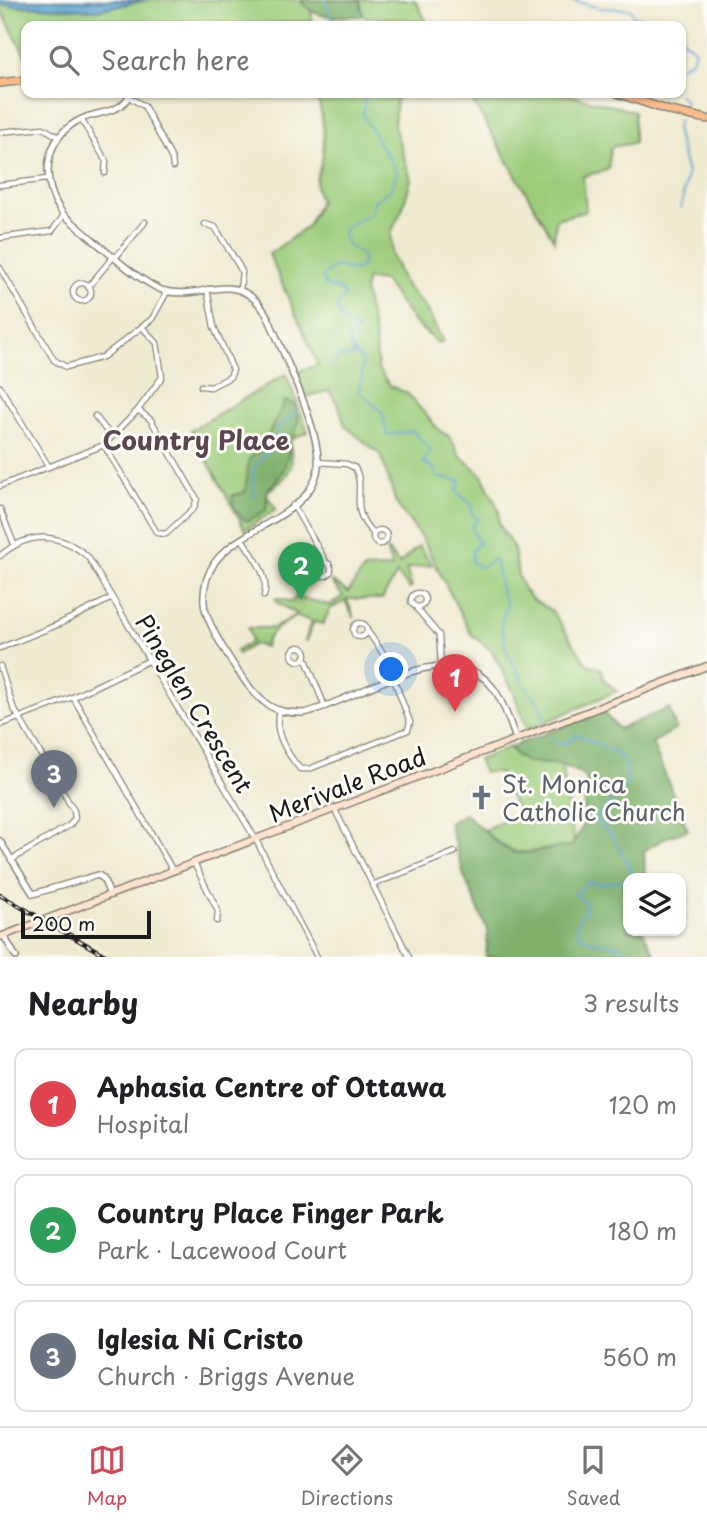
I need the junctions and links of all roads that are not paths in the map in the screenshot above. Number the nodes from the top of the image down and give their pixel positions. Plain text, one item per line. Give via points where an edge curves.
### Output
1 (21, 81) edge
2 (0, 83) edge
3 (126, 98) edge
4 (133, 98) edge
5 (632, 98) edge
6 (81, 119) junction
7 (707, 119) edge
8 (0, 132) edge
9 (59, 137) junction
10 (173, 167) dead end
11 (104, 173) dead end
12 (47, 178) junction
13 (0, 185) edge
14 (64, 215) junction
15 (145, 222) dead end
16 (205, 224) dead end
17 (0, 238) edge
18 (116, 257) junction
19 (0, 268) edge
20 (88, 286) dead end
21 (207, 288) junction
22 (240, 290) junction
23 (167, 292) junction
24 (142, 327) junction
25 (201, 386) dead end
26 (0, 387) edge
27 (138, 410) junction
28 (95, 416) dead end
29 (110, 435) junction
30 (104, 445) junction
31 (319, 462) junction
32 (48, 467) junction
33 (0, 486) edge
34 (293, 505) junction
35 (0, 509) edge
36 (374, 534) dead end
37 (242, 540) junction
38 (14, 544) junction
39 (0, 556) edge
40 (325, 560) dead end
41 (264, 596) dead end
42 (112, 598) junction
43 (417, 609) dead end
44 (368, 632) dead end
45 (0, 648) edge
46 (305, 657) dead end
47 (150, 660) junction
48 (441, 664) junction
49 (0, 666) edge
50 (707, 666) edge
51 (394, 680) junction
52 (73, 697) junction
53 (325, 707) junction
54 (278, 710) junction
55 (19, 716) junction
56 (0, 725) edge
57 (516, 739) junction
58 (335, 810) junction
59 (256, 840) junction
60 (0, 841) edge
61 (455, 852) dead end
62 (11, 860) junction
63 (194, 863) junction
64 (173, 871) junction
65 (372, 885) junction
66 (110, 895) junction
67 (216, 921) dead end
68 (2, 937) edge
69 (16, 957) edge
70 (316, 957) edge
71 (409, 957) edge

1 - 2 main road
3 - 6 street via 114,110
4 - 10 street via 144,106
5 - 7 main road
6 - 9 street
6 - 11 street via 106,161
8 - 9 street via 34,127
9 - 12 street via 48,158
12 - 13 street
12 - 14 street
14 - 17 street via 52,231
14 - 18 street
15 - 18 street
16 - 22 street via 215,228 239,266
18 - 20 street
18 - 23 street
19 - 24 street via 57,363 66,367 103,357
21 - 22 street
21 - 23 street
21 - 25 street via 214,327 233,370 230,377 211,387
22 - 31 street via 268,317 316,439
23 - 24 street via 159,311
24 - 27 street via 157,343 162,377
26 - 32 street
27 - 29 street
27 - 30 street via 151,420 196,495 194,508 168,533 157,533
28 - 29 street
29 - 30 street
30 - 32 street
31 - 34 street via 314,482
31 - 36 street via 355,468 359,511
32 - 33 street
34 - 37 street
34 - 40 street
35 - 38 street
37 - 41 street via 260,567
37 - 54 street via 225,550 213,565 204,605 251,690
38 - 39 street, Pineglen Crescent
38 - 42 street, Pineglen Crescent via 50,537 75,545 88,557
42 - 45 street
42 - 47 street, Pineglen Crescent
43 - 48 street via 439,635
44 - 51 street via 383,651
46 - 53 street
47 - 52 street
47 - 59 street, Pineglen Crescent
48 - 51 street
48 - 57 street via 470,668 487,681 498,695
49 - 55 street
50 - 57 main road, Merivale Road
51 - 53 street
51 - 54 street via 410,722 408,730 309,769 300,769 278,734
52 - 55 street
52 - 64 street
53 - 54 street via 304,713
55 - 56 street
55 - 62 street via 75,818
57 - 58 main road, Merivale Road
58 - 59 main road, Merivale Road
58 - 65 street
59 - 63 main road, Merivale Road
59 - 70 street, Pineglen Crescent
60 - 62 street
61 - 65 street
62 - 66 street via 33,894 98,875
63 - 64 main road, Merivale Road
63 - 67 street via 218,911
64 - 66 main road, Merivale Road
65 - 71 street
66 - 68 main road, Merivale Road
68 - 69 street

